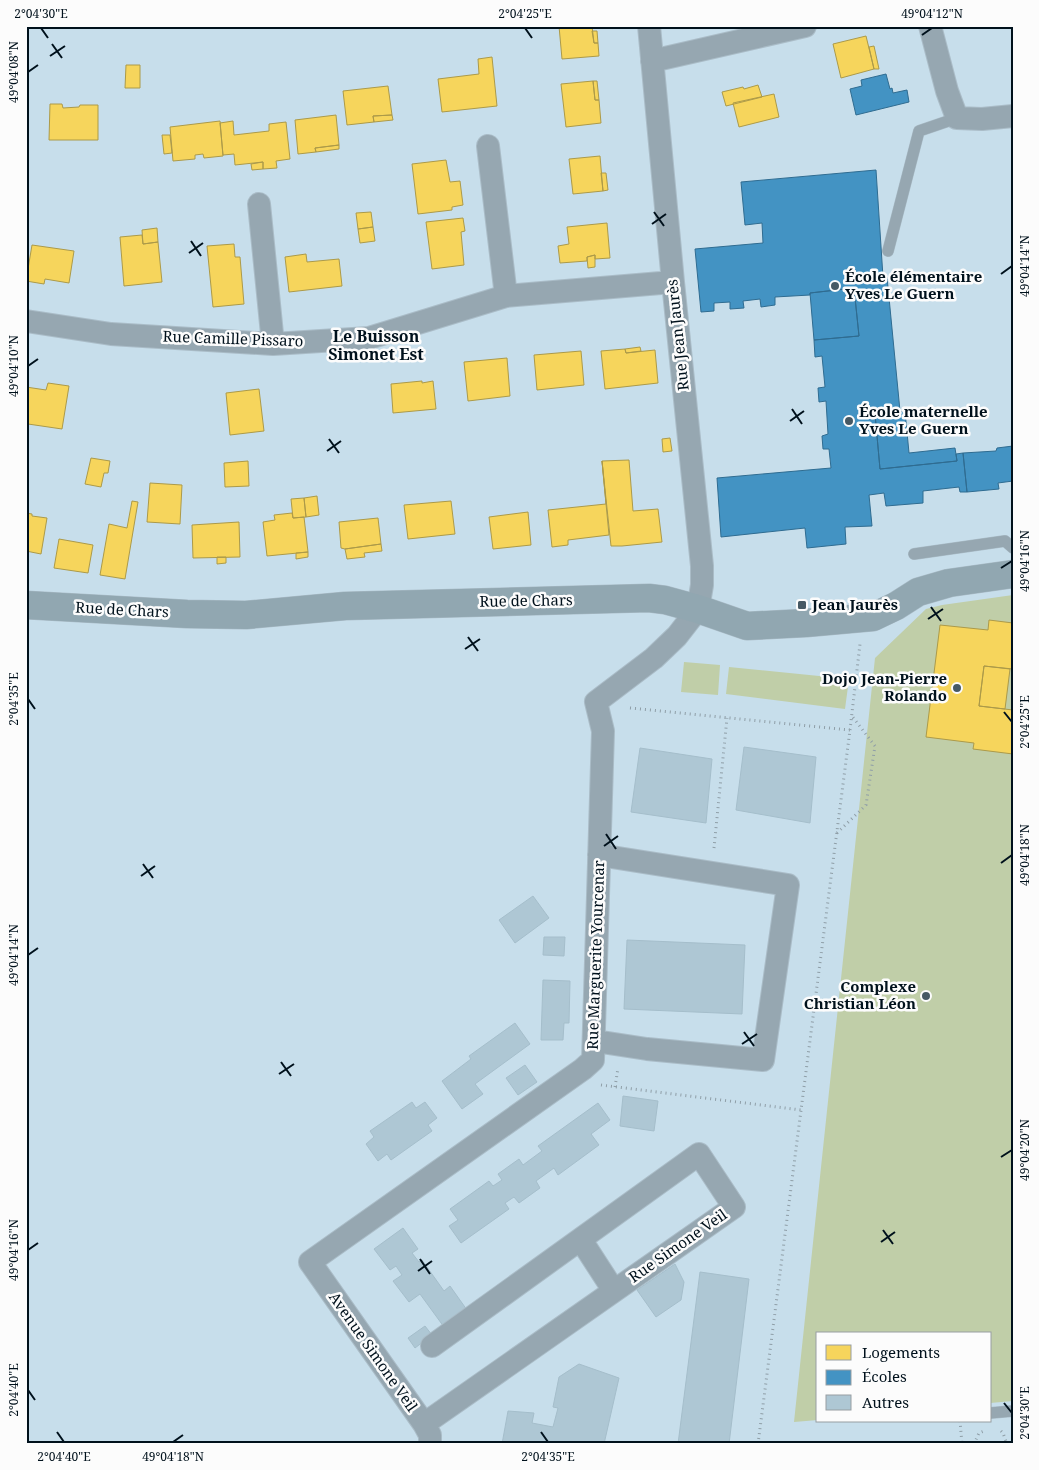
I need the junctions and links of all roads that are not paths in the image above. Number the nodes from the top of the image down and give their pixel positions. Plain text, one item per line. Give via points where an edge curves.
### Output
1 (649, 26) edge
2 (805, 26) edge
3 (930, 26) edge
4 (652, 61) junction
5 (1013, 116) edge
6 (957, 118) junction
7 (488, 146) dead end
8 (259, 204) dead end
9 (888, 251) dead end
10 (673, 282) junction
11 (506, 296) junction
12 (26, 321) edge
13 (273, 344) junction
14 (1013, 548) edge
15 (914, 554) dead end
16 (1013, 574) edge
17 (26, 605) edge
18 (698, 609) junction
19 (599, 855) junction
20 (595, 1041) junction
21 (581, 1240) junction
22 (310, 1262) joint
23 (614, 1291) junction
24 (432, 1346) dead end
25 (1013, 1411) edge
26 (992, 1413) edge
27 (427, 1434) edge

1 - 4 street, Rue Jean Jaurès
2 - 4 street
3 - 6 street
4 - 10 street, Rue Jean Jaurès
5 - 6 street
6 - 9 lane via 919,130
7 - 11 street
8 - 13 street
10 - 11 street, Rue Camille Pissaro
10 - 18 street, Rue Jean Jaurès via 702,566
11 - 13 street, Rue Camille Pissaro via 369,338
12 - 13 street, Rue Camille Pissaro via 111,334
14 - 15 lane via 1005,541
16 - 18 street, Rue de Chars via 949,583 918,592 873,617 747,626
17 - 18 street, Rue de Chars via 246,615 345,606 649,598
18 - 19 street, Rue Marguerite Yourcenar via 654,658 596,702 603,731
19 - 20 street, Rue Marguerite Yourcenar
19 - 20 street via 788,885 763,1060
20 - 22 street, Rue Marguerite Yourcenar via 593,1060 583,1069
21 - 23 street
21 - 23 street, Rue Simone Veil via 699,1154 734,1207
21 - 24 street, Rue Simone Veil
22 - 27 street, Avenue Simone Veil
23 - 27 street, Rue Simone Veil
25 - 26 lane

